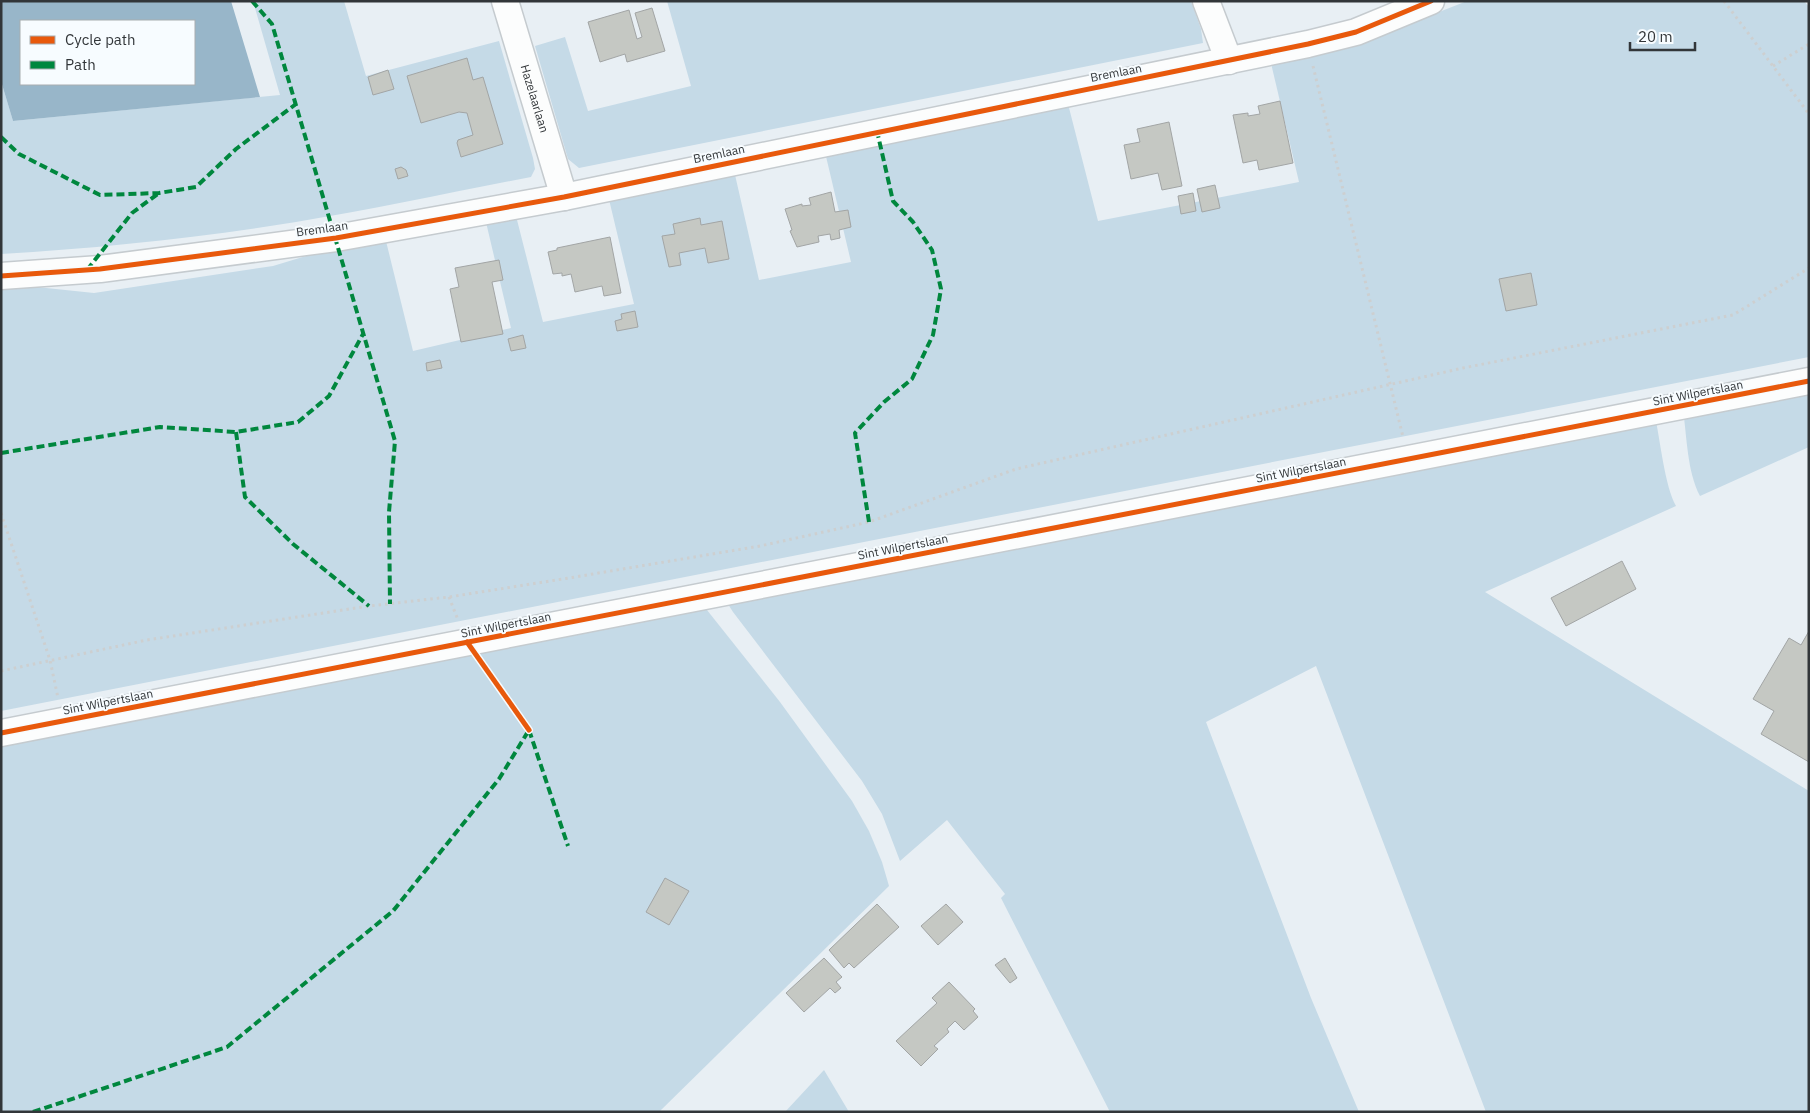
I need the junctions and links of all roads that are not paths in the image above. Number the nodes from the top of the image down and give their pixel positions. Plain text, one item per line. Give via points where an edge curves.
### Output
1 (505, 1) edge
2 (1206, 1) edge
3 (1431, 1) edge
4 (1229, 61) junction
5 (564, 197) junction
6 (1, 276) edge
7 (1809, 381) edge
8 (1, 733) edge

1 - 5 street, Hazelaarlaan
2 - 4 street
3 - 4 street, Bremlaan via 1356,32
4 - 5 street, Bremlaan
5 - 6 street, Bremlaan via 336,238 100,269
7 - 8 street, Sint Wilpertslaan

